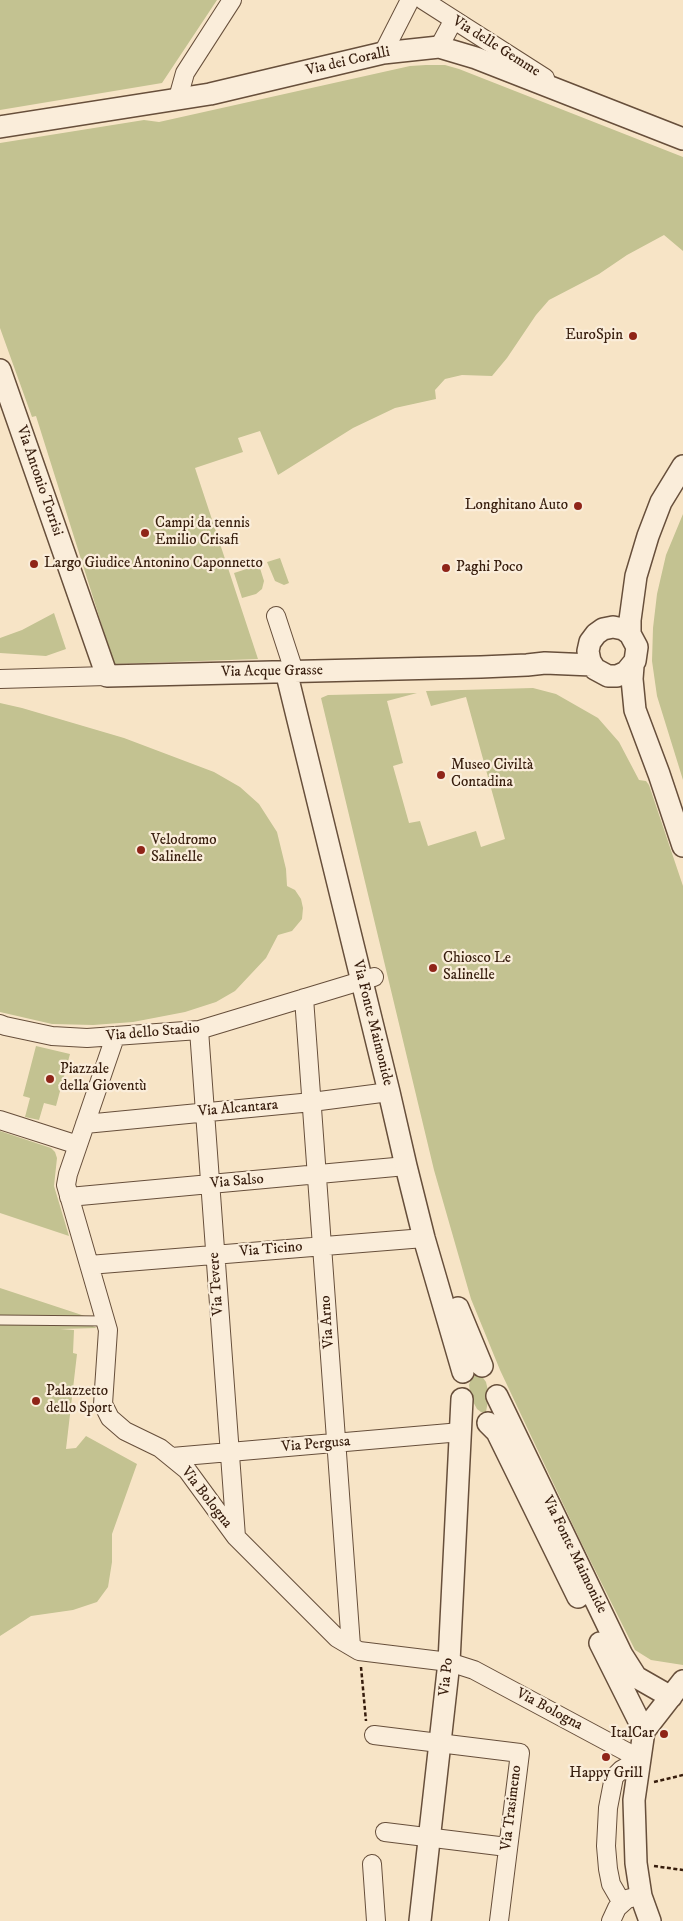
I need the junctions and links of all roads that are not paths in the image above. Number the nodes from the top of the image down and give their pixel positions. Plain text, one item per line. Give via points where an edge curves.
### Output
1 (232, 0) edge
2 (410, 0) edge
3 (431, 2) edge
4 (453, 20) junction
5 (439, 47) junction
6 (383, 53) junction
7 (569, 93) junction
8 (178, 98) junction
9 (0, 126) edge
10 (683, 139) edge
11 (0, 370) edge
12 (683, 466) edge
13 (636, 576) junction
14 (276, 616) dead end
15 (598, 633) junction
16 (630, 634) junction
17 (545, 663) junction
18 (633, 666) junction
19 (600, 670) junction
20 (294, 671) junction
21 (107, 676) junction
22 (0, 679) edge
23 (635, 710) junction
24 (683, 846) edge
25 (368, 979) junction
26 (304, 998) junction
27 (2, 1027) edge
28 (199, 1030) junction
29 (115, 1037) junction
30 (389, 1092) junction
31 (312, 1102) junction
32 (205, 1112) junction
33 (0, 1120) edge
34 (86, 1124) junction
35 (78, 1145) junction
36 (406, 1166) junction
37 (318, 1175) junction
38 (210, 1184) junction
39 (69, 1196) junction
40 (424, 1238) junction
41 (323, 1246) junction
42 (215, 1254) junction
43 (89, 1265) junction
44 (0, 1320) edge
45 (105, 1321) junction
46 (472, 1369) junction
47 (497, 1396) junction
48 (462, 1399) junction
49 (484, 1423) junction
50 (461, 1432) junction
51 (337, 1443) junction
52 (230, 1452) junction
53 (172, 1457) junction
54 (236, 1537) junction
55 (355, 1648) junction
56 (449, 1662) junction
57 (677, 1689) edge
58 (644, 1731) junction
59 (374, 1735) road end
60 (440, 1742) junction
61 (640, 1758) junction
62 (385, 1832) dead end
63 (429, 1838) junction
64 (507, 1847) junction
65 (372, 1864) dead end
66 (632, 1900) junction
67 (376, 1921) edge
68 (420, 1921) edge
69 (499, 1921) edge
70 (611, 1921) edge
71 (650, 1921) edge

1 - 8 street via 185,73
2 - 6 street
3 - 4 street, Via delle Gemme
4 - 5 street
4 - 7 street, Via delle Gemme
5 - 6 street, Via dei Coralli
5 - 7 street, Via dei Coralli
6 - 8 street, Via dei Coralli via 210,94
7 - 10 street, Via dei Coralli
8 - 9 street, Via dei Coralli
11 - 21 street, Via Antonio Torrisi
12 - 13 street via 661,502
13 - 15 street via 613,618
13 - 16 street
14 - 20 street, Via Fonte Maimonide
15 - 16 street via 618,628
15 - 17 street via 568,654
15 - 19 street via 588,651
16 - 18 street via 637,652
17 - 19 street
17 - 20 street, Via Acque Grasse
18 - 19 street via 622,674
18 - 23 street
19 - 23 street
20 - 21 street, Via Acque Grasse
20 - 25 street, Via Fonte Maimonide
21 - 22 street, Via Acque Grasse
23 - 24 street
25 - 26 street, Via dello Stadio
25 - 30 street, Via Fonte Maimonide
25 - 46 street, Via Fonte Maimonide
26 - 28 street, Via dello Stadio
26 - 31 street, Via Arno
27 - 29 street, Via dello Stadio via 52,1036
28 - 29 street, Via dello Stadio
28 - 32 street, Via Tevere
29 - 34 street, Via Bologna
30 - 31 street, Via Alcantara
30 - 36 street, Via Fonte Maimonide
31 - 32 street, Via Alcantara
31 - 37 street, Via Arno
32 - 34 street, Via Alcantara
32 - 38 street, Via Tevere
33 - 35 street
34 - 35 street, Via Bologna
35 - 39 street, Via Bologna via 66,1185
36 - 37 street, Via Salso
36 - 40 street, Via Fonte Maimonide
37 - 38 street, Via Salso
37 - 41 street, Via Arno
38 - 39 street, Via Salso
38 - 42 street, Via Tevere
39 - 43 street, Via Bologna
40 - 41 street, Via Ticino
40 - 46 street, Via Fonte Maimonide
41 - 42 street, Via Ticino
41 - 51 street, Via Arno
42 - 43 street, Via Ticino
42 - 52 street, Via Tevere
43 - 45 street, Via Bologna
44 - 45 lane
45 - 53 street, Via Bologna via 108,1330 103,1404 110,1418 125,1432
46 - 47 street via 494,1383
46 - 48 street via 460,1385
47 - 49 street via 496,1413
47 - 57 street, Via Fonte Maimonide via 622,1655 636,1677
48 - 49 street via 466,1409
48 - 50 street, Via Po
49 - 50 street
49 - 58 street, Via Fonte Maimonide via 497,1432
50 - 51 street, Via Pergusa
50 - 56 street, Via Po
51 - 52 street, Via Pergusa
51 - 55 street, Via Arno
52 - 53 street, Via Pergusa
52 - 54 street, Via Tevere
53 - 54 street, Via Bologna via 187,1470
54 - 55 street, Via Bologna via 337,1638
55 - 56 street, Via Bologna
56 - 60 street, Via Po
56 - 61 street, Via Bologna via 474,1670
57 - 58 street
58 - 61 street
59 - 60 street, Via Trasimeno
60 - 63 street, Via Po
60 - 64 street, Via Trasimeno via 520,1753
61 - 66 street via 634,1800 636,1863
61 - 66 street via 614,1777 608,1808 606,1846 611,1884
62 - 63 street
63 - 64 street
63 - 68 street, Via Po
64 - 69 street, Via Trasimeno
65 - 67 street
66 - 70 street via 617,1908
66 - 71 street

